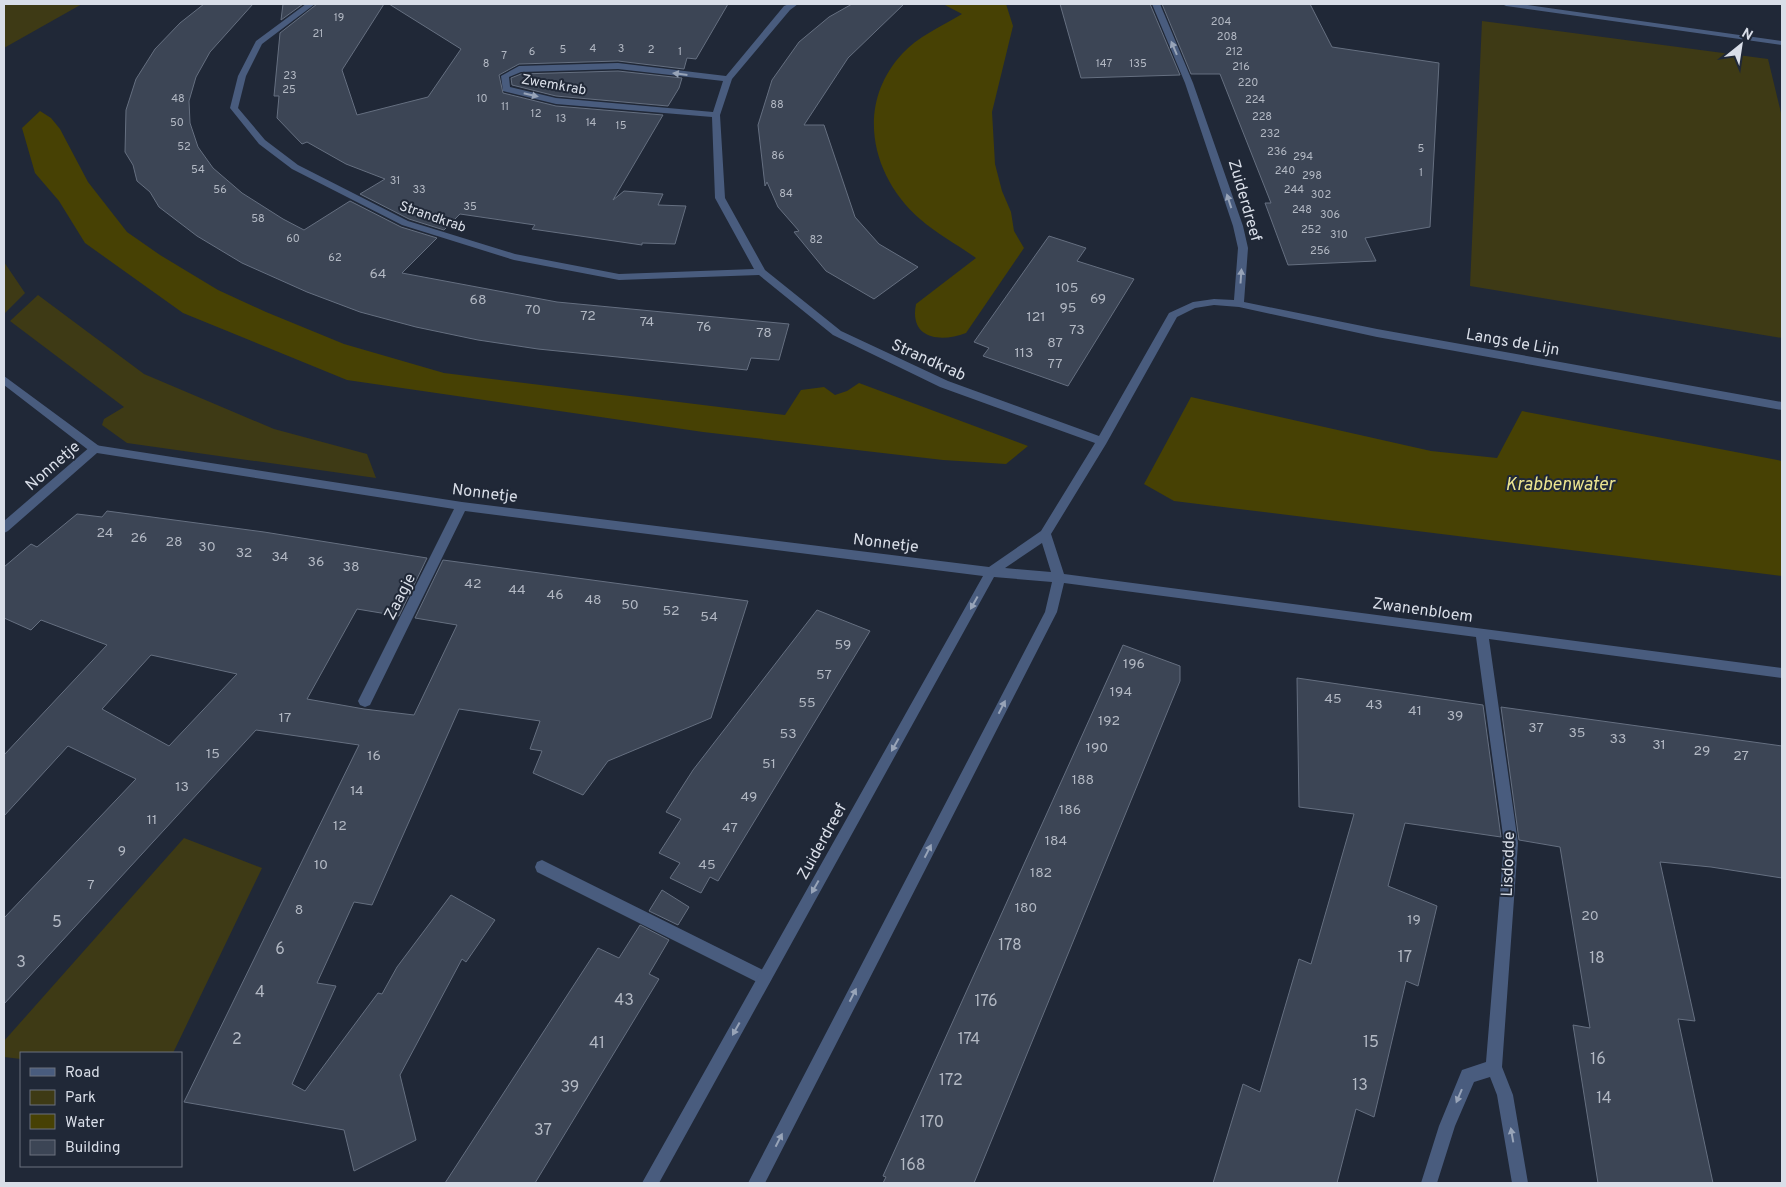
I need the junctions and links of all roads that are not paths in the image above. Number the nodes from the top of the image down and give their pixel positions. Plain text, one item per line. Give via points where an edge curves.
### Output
1 (311, 4) edge
2 (794, 4) edge
3 (1156, 4) edge
4 (1506, 4) edge
5 (1782, 43) edge
6 (728, 80) junction
7 (716, 115) junction
8 (761, 272) junction
9 (1239, 304) junction
10 (4, 380) edge
11 (16, 391) junction
12 (4, 395) edge
13 (1782, 406) edge
14 (1102, 441) junction
15 (95, 449) junction
16 (462, 506) junction
17 (4, 528) edge
18 (1045, 534) junction
19 (991, 572) junction
20 (1059, 577) junction
21 (1482, 633) junction
22 (1782, 673) edge
23 (365, 701) dead end
24 (542, 867) dead end
25 (764, 978) junction
26 (1494, 1067) junction
27 (650, 1183) edge
28 (756, 1183) edge
29 (1429, 1183) edge
30 (1520, 1183) edge

1 - 8 street, Strandkrab via 259,44 242,76 234,108 262,142 295,167 405,223 514,257 620,277
2 - 6 street, Strandkrab via 787,8
9 -> 3 street, Zuiderdreef via 1243,248 1238,226 1189,83
4 - 5 street
6 - 7 street, Strandkrab
6 -> 7 street, Zwemkrab via 618,66 528,68 505,76 506,89 556,101
7 - 8 street, Strandkrab via 720,198
8 - 14 street, Strandkrab via 837,333 944,384
9 - 13 street, Langs de Lijn via 1377,333
9 - 14 street, Zuiderdreef via 1193,305 1173,315
10 - 11 street
11 - 12 street
11 - 15 street
14 - 18 street, Zuiderdreef
15 - 16 street, Nonnetje
15 - 17 street, Nonnetje
16 - 19 street, Nonnetje
16 - 23 street, Zaagje
18 - 19 street, Zuiderdreef
18 - 20 street
19 - 20 street, Nonnetje
19 -> 25 street, Zuiderdreef
20 - 21 street, Zwanenbloem
28 -> 20 street via 1051,612
21 - 22 street, Zwanenbloem
21 - 26 street, Lisdodde via 1511,843
24 - 25 street
25 -> 27 street, Zuiderdreef
26 -> 29 street via 1468,1076 1447,1126
30 -> 26 street, Lisdodde via 1505,1095

